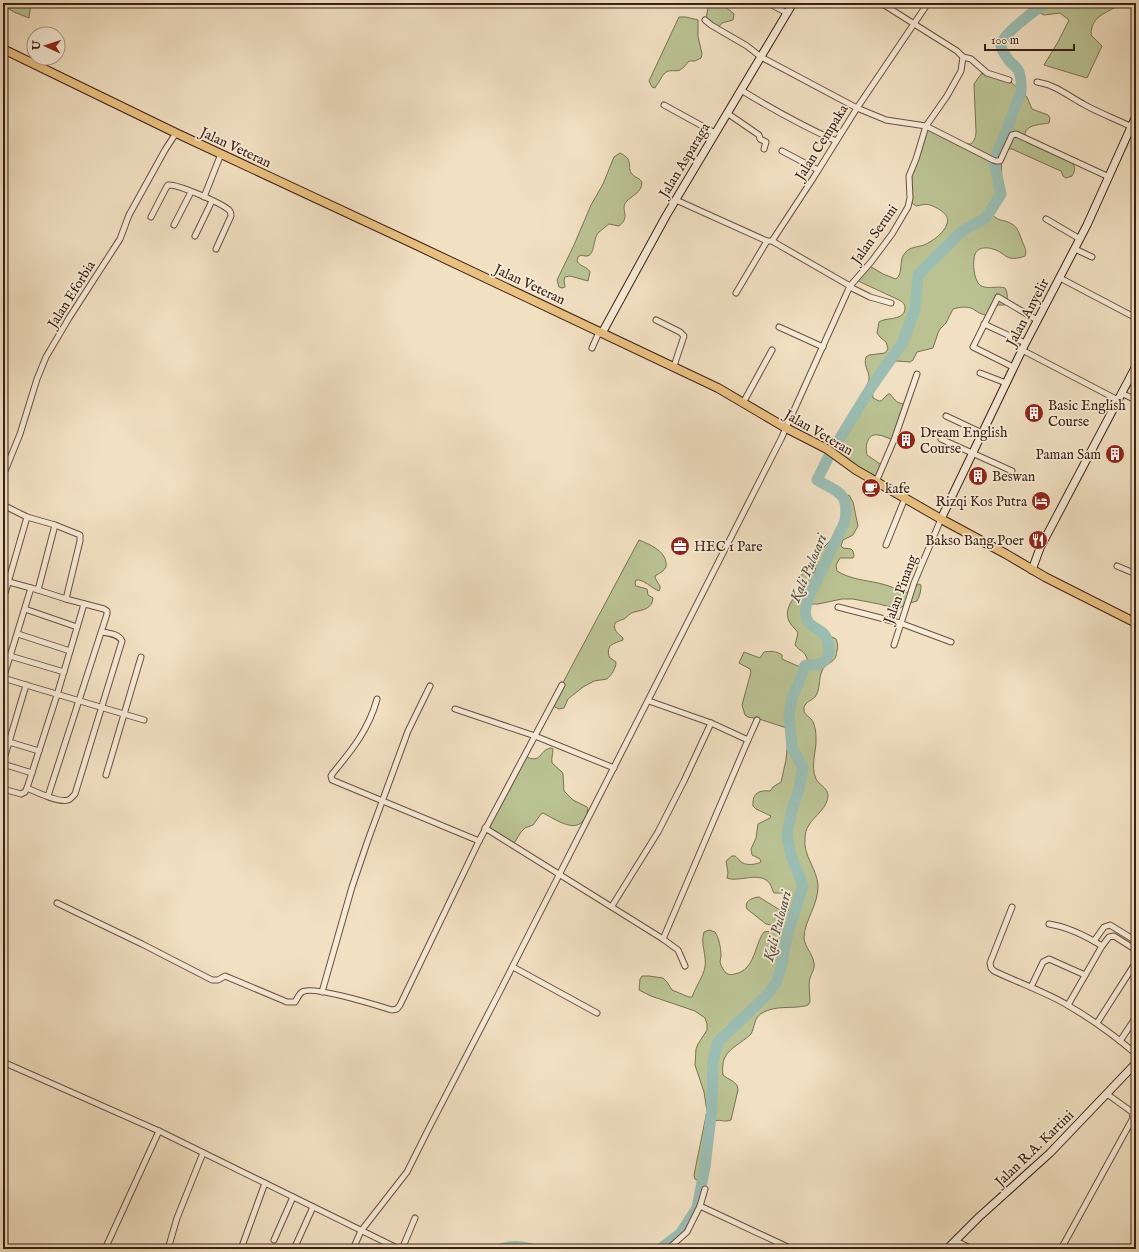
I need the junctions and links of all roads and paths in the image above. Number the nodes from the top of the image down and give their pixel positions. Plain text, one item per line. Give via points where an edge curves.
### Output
1 (768, 3) edge
2 (793, 3) edge
3 (880, 3) edge
4 (928, 3) edge
5 (890, 6) edge
6 (787, 13) junction
7 (705, 20) dead end
8 (913, 24) junction
9 (3, 49) edge
10 (761, 57) junction
11 (963, 57) junction
12 (1009, 80) dead end
13 (1037, 82) dead end
14 (741, 90) junction
15 (664, 105) dead end
16 (857, 108) junction
17 (727, 113) junction
18 (1136, 116) edge
19 (926, 126) junction
20 (1134, 128) edge
21 (176, 133) junction
22 (715, 133) junction
23 (836, 141) junction
24 (764, 149) dead end
25 (782, 152) dead end
26 (221, 154) junction
27 (818, 170) junction
28 (1109, 177) junction
29 (191, 192) junction
30 (204, 196) junction
31 (676, 200) junction
32 (212, 201) junction
33 (151, 217) dead end
34 (1046, 219) dead end
35 (174, 225) dead end
36 (195, 236) dead end
37 (1080, 238) junction
38 (769, 241) junction
39 (216, 249) dead end
40 (1075, 249) junction
41 (1092, 257) dead end
42 (1060, 278) junction
43 (850, 287) junction
44 (736, 293) dead end
45 (890, 304) dead end
46 (1136, 318) edge
47 (656, 320) dead end
48 (1037, 320) junction
49 (984, 324) junction
50 (779, 327) dead end
51 (600, 332) junction
52 (1025, 343) junction
53 (823, 347) junction
54 (592, 348) dead end
55 (772, 350) dead end
56 (1022, 350) junction
57 (674, 366) junction
58 (1136, 366) edge
59 (1014, 367) junction
60 (980, 373) dead end
61 (918, 374) dead end
62 (1006, 383) junction
63 (1120, 396) junction
64 (1136, 400) edge
65 (744, 403) junction
66 (946, 416) dead end
67 (786, 428) junction
68 (982, 434) junction
69 (941, 439) dead end
70 (972, 453) junction
71 (1012, 471) dead end
72 (3, 476) edge
73 (876, 482) junction
74 (905, 498) junction
75 (3, 505) edge
76 (27, 516) junction
77 (941, 519) junction
78 (55, 525) junction
79 (886, 545) dead end
80 (1117, 566) dead end
81 (1032, 570) junction
82 (1136, 574) edge
83 (9, 582) junction
84 (31, 588) junction
85 (38, 590) junction
86 (66, 599) junction
87 (3, 600) edge
88 (84, 604) junction
89 (838, 606) dead end
90 (25, 609) junction
91 (900, 623) junction
92 (1136, 623) edge
93 (77, 627) junction
94 (102, 632) junction
95 (18, 634) junction
96 (951, 642) dead end
97 (894, 645) dead end
98 (70, 651) junction
99 (10, 656) junction
100 (141, 657) dead end
101 (64, 672) junction
102 (3, 678) edge
103 (26, 685) junction
104 (562, 685) dead end
105 (430, 686) dead end
106 (57, 695) junction
107 (377, 699) dead end
108 (79, 701) junction
109 (649, 701) junction
110 (101, 708) junction
111 (455, 709) dead end
112 (124, 715) junction
113 (144, 720) dead end
114 (757, 720) dead end
115 (710, 723) junction
116 (535, 736) junction
117 (748, 740) junction
118 (9, 742) junction
119 (39, 751) junction
120 (3, 763) edge
121 (614, 768) junction
122 (32, 773) junction
123 (106, 775) dead end
124 (27, 788) junction
125 (3, 789) edge
126 (48, 796) junction
127 (383, 802) junction
128 (486, 828) junction
129 (479, 841) junction
130 (560, 874) junction
131 (56, 903) dead end
132 (612, 906) junction
133 (1012, 907) dead end
134 (1049, 924) dead end
135 (663, 939) junction
136 (1094, 941) junction
137 (1136, 942) edge
138 (1102, 946) junction
139 (1136, 950) edge
140 (1136, 962) edge
141 (685, 966) dead end
142 (513, 967) junction
143 (1085, 975) junction
144 (1031, 987) junction
145 (322, 992) junction
146 (1068, 1005) junction
147 (597, 1012) dead end
148 (1136, 1017) edge
149 (1097, 1023) junction
150 (1120, 1041) junction
151 (1136, 1054) edge
152 (3, 1062) edge
153 (1136, 1063) edge
154 (1107, 1094) junction
155 (159, 1131) junction
156 (203, 1153) junction
157 (265, 1183) junction
158 (705, 1189) dead end
159 (293, 1197) junction
160 (700, 1206) junction
161 (313, 1207) junction
162 (415, 1218) dead end
163 (361, 1231) junction
164 (274, 1240) dead end
165 (956, 1241) junction
166 (105, 1249) edge
167 (168, 1249) edge
168 (241, 1249) edge
169 (294, 1249) edge
170 (353, 1249) edge
171 (400, 1249) edge
172 (668, 1249) edge
173 (792, 1249) edge
174 (948, 1249) edge
175 (972, 1249) edge
176 (1061, 1249) edge

1 - 6 street
2 - 6 street, Jalan Asparaga
3 - 5 street
4 - 8 street, Jalan Cempaka
5 - 8 street
6 - 10 street, Jalan Asparaga
7 - 10 street
8 - 11 street
8 - 16 street, Jalan Cempaka
9 - 21 main road, Jalan Veteran
10 - 14 street, Jalan Asparaga
10 - 16 street
11 - 12 street via 971,59 987,73
11 - 19 street, Jalan Seruni via 961,71
13 - 20 street via 1056,87 1084,105
14 - 17 street, Jalan Asparaga
14 - 23 street via 801,125
15 - 22 street
16 - 19 street via 886,120
16 - 23 street, Jalan Cempaka
17 - 22 street, Jalan Asparaga
17 - 24 street via 759,135 760,139 766,142
18 - 20 street, Jalan Anyelir
19 - 28 street via 1000,161 1009,139 1016,134
19 - 43 street, Jalan Seruni via 909,176 908,207 892,234
20 - 28 street, Jalan Anyelir
21 - 26 main road, Jalan Veteran
21 - 72 street, Jalan Eforbia via 129,215 120,239 46,357
22 - 31 street, Jalan Asparaga
23 - 27 street, Jalan Cempaka
25 - 27 street
26 - 30 street
26 - 51 main road, Jalan Veteran
27 - 38 street, Jalan Cempaka
28 - 37 street, Jalan Anyelir
29 - 30 street
29 - 33 street via 168,185
29 - 35 street
30 - 32 street
31 - 38 street
31 - 51 street, Jalan Asparaga
32 - 36 street
32 - 39 street via 228,210 231,216
34 - 37 street
37 - 40 street, Jalan Anyelir
38 - 43 street
38 - 44 street, Jalan Cempaka
40 - 41 street
40 - 42 street, Jalan Anyelir
42 - 46 street
42 - 48 street, Jalan Anyelir
43 - 45 street
43 - 53 street, Jalan Seruni
47 - 57 street via 684,336
48 - 49 street via 998,297
48 - 52 street, Jalan Anyelir
49 - 52 street
49 - 59 street via 972,347
50 - 53 street
51 - 54 street
51 - 57 main road, Jalan Veteran
52 - 56 street, Jalan Anyelir
53 - 67 street, Jalan Seruni
55 - 65 street
56 - 59 street, Jalan Anyelir
56 - 63 street
57 - 65 main road, Jalan Veteran
58 - 63 street
59 - 62 street, Jalan Anyelir
60 - 62 street
61 - 73 street
62 - 68 street, Jalan Anyelir
63 - 64 street
63 - 81 street via 1040,548
65 - 67 main road, Jalan Veteran
66 - 68 street
67 - 73 main road, Jalan Veteran via 827,449
67 - 109 street, Jalan Seruni
68 - 70 street, Jalan Anyelir
69 - 70 street
70 - 71 street
70 - 77 street, Jalan Anyelir
73 - 74 main road, Jalan Veteran
74 - 77 main road, Jalan Veteran
74 - 79 street
75 - 76 street
76 - 78 street
76 - 83 street
77 - 81 main road, Jalan Veteran
77 - 91 street, Jalan Pinang
78 - 85 street
78 - 86 street via 78,533 80,537
80 - 82 street
81 - 92 main road, Jalan Veteran
83 - 84 street
83 - 87 street
84 - 85 street
84 - 90 street
85 - 86 street
86 - 88 street
88 - 93 street
88 - 94 street via 107,612
89 - 91 street
90 - 93 street
90 - 95 street
91 - 96 street
91 - 97 street, Jalan Pinang
93 - 98 street
94 - 108 street
94 - 110 street via 118,636 122,641
95 - 98 street
95 - 99 street
98 - 101 street
99 - 101 street
99 - 102 street
100 - 112 street
101 - 106 street
102 - 103 street
103 - 106 street
103 - 118 street
104 - 116 street
105 - 127 street via 408,731
106 - 108 street
106 - 119 street
107 - 127 street via 358,741 331,778
108 - 110 street
108 - 126 street
109 - 115 street
109 - 121 street, Jalan Seruni
110 - 112 street
110 - 126 street via 75,794 67,801
111 - 116 street
112 - 113 street
112 - 123 street
114 - 117 street
115 - 117 street
115 - 132 street via 658,832
116 - 121 street
116 - 128 street
117 - 135 street
118 - 119 street
118 - 120 street
119 - 122 street
120 - 122 street
121 - 130 street, Jalan Seruni
122 - 124 street
124 - 125 street via 21,794
124 - 126 street
127 - 129 street
127 - 145 street via 352,887
128 - 129 street
128 - 130 street
129 - 145 street via 397,1009 392,1010
130 - 132 street
130 - 142 street, Jalan Seruni
131 - 145 street via 212,980 225,976 292,1002 295,1002 303,991
132 - 135 street
133 - 144 street via 990,966 994,971
134 - 136 street via 1063,927
135 - 141 street via 678,950
136 - 137 street via 1104,927 1110,925
136 - 138 street
138 - 139 street via 1109,937 1114,936
138 - 143 street
140 - 149 street
142 - 147 street
142 - 163 street, Jalan Seruni via 410,1168
143 - 144 street via 1049,959 1043,962
143 - 146 street
144 - 146 street
146 - 149 street
148 - 150 street
149 - 150 street
150 - 151 street
152 - 155 street
153 - 154 street, Jalan R.A. Kartini
154 - 165 street, Jalan R.A. Kartini via 1050,1153
154 - 176 street via 1132,1112 1133,1118
155 - 156 street
155 - 166 street
156 - 157 street
156 - 167 street via 177,1218
157 - 159 street
157 - 168 street
158 - 160 street
159 - 161 street
159 - 164 street
160 - 172 street via 687,1232
160 - 173 street
161 - 163 street
161 - 169 street
162 - 171 street
163 - 170 street, Jalan Seruni
163 - 171 street
165 - 174 street, Jalan R.A. Kartini
165 - 175 street

